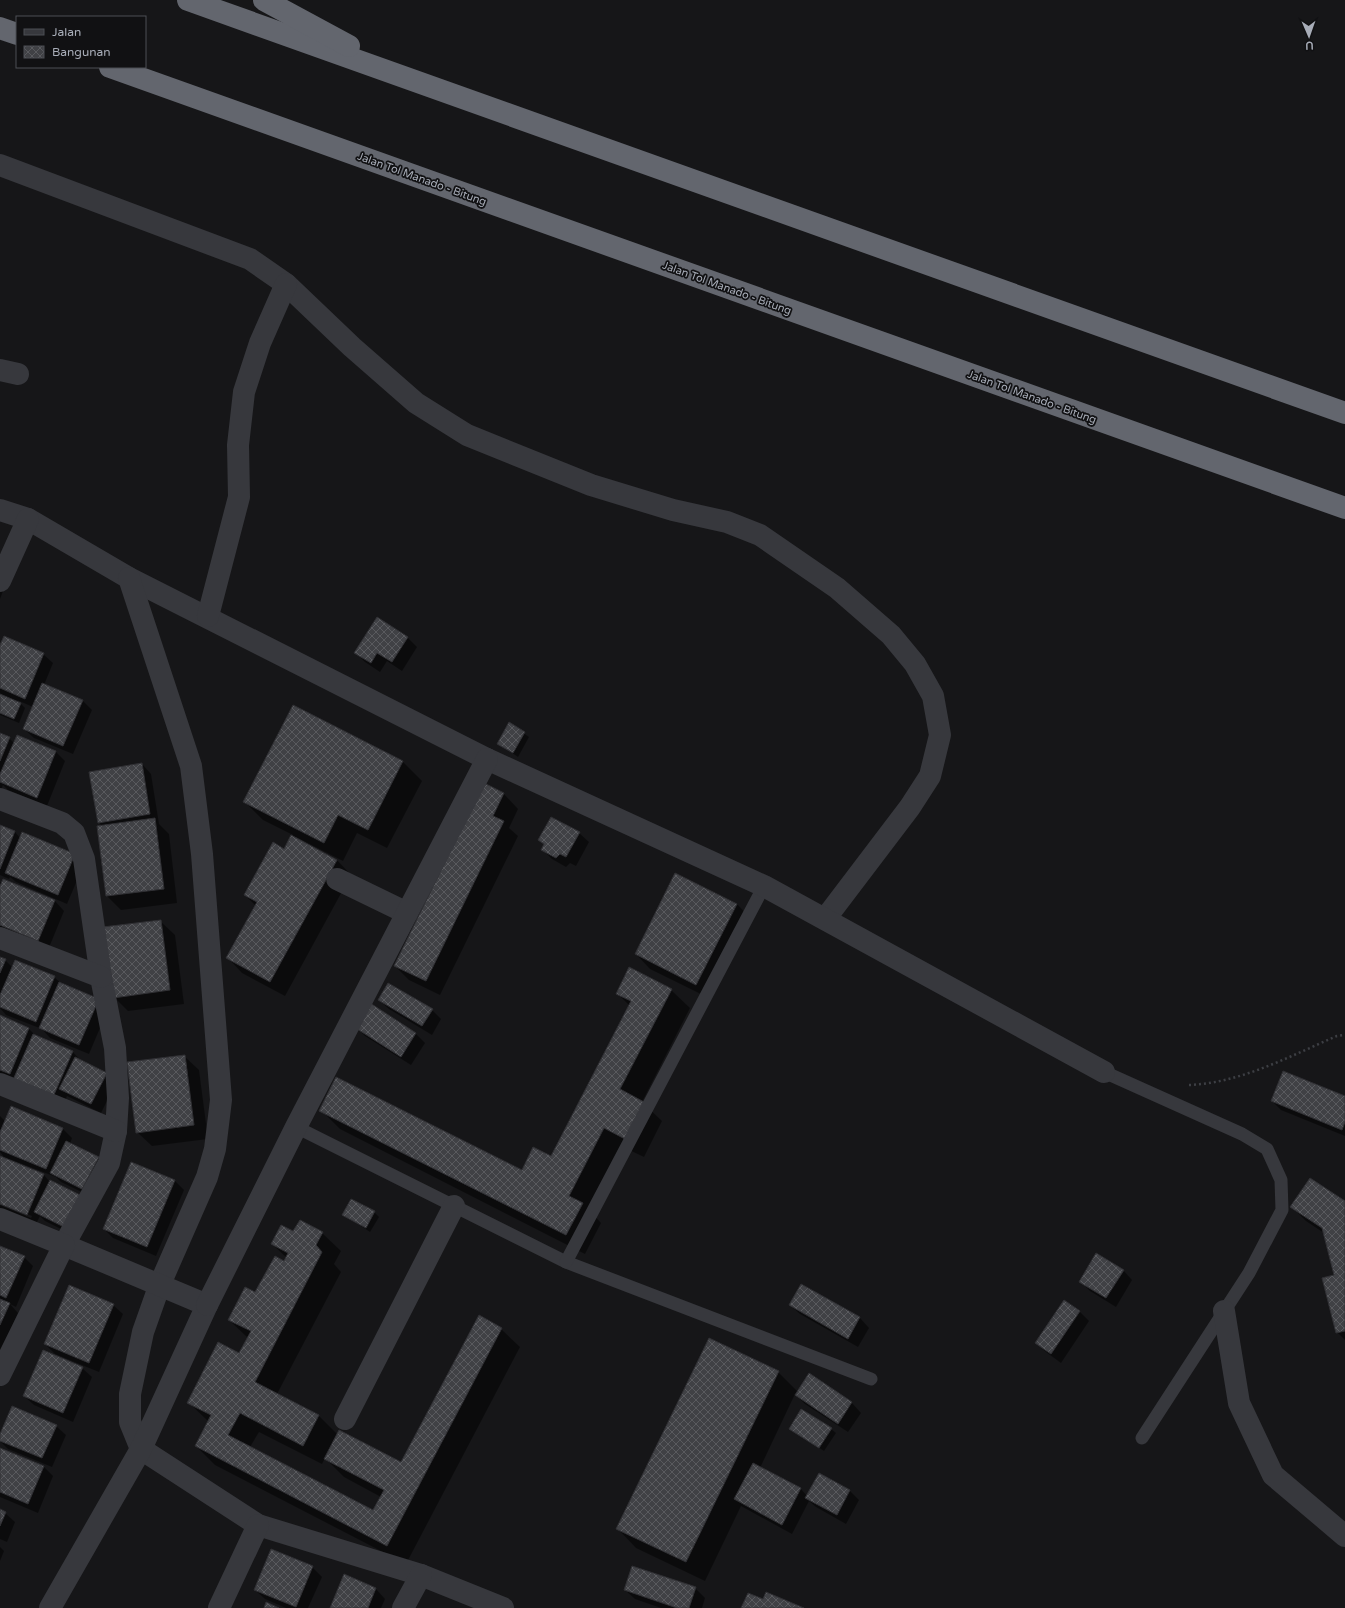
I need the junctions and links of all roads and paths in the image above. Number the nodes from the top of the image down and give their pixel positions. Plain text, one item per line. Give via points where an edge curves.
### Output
1 (188, 0) edge
2 (264, 0) edge
3 (0, 28) edge
4 (16, 34) edge
5 (113, 68) edge
6 (411, 80) junction
7 (0, 165) edge
8 (286, 284) junction
9 (1345, 413) edge
10 (1345, 508) edge
11 (0, 510) edge
12 (28, 519) junction
13 (129, 578) junction
14 (0, 581) edge
15 (208, 616) junction
16 (487, 760) junction
17 (0, 800) edge
18 (337, 879) dead end
19 (764, 886) junction
20 (407, 913) junction
21 (825, 919) junction
22 (0, 938) edge
23 (101, 977) junction
24 (1345, 1035) edge
25 (1104, 1072) joint
26 (0, 1084) edge
27 (1183, 1085) dead end
28 (296, 1127) junction
29 (116, 1131) junction
30 (454, 1206) junction
31 (0, 1219) edge
32 (64, 1245) junction
33 (566, 1262) junction
34 (160, 1284) junction
35 (207, 1304) junction
36 (1224, 1311) junction
37 (1, 1368) edge
38 (871, 1379) dead end
39 (345, 1419) dead end
40 (1142, 1438) dead end
41 (141, 1449) junction
42 (258, 1525) junction
43 (1345, 1536) edge
44 (421, 1575) junction
45 (50, 1608) edge
46 (220, 1608) edge
47 (403, 1608) edge
48 (503, 1608) edge

1 - 6 highway
2 - 6 highway
3 - 4 highway
5 - 10 highway, Jalan Tol Manado - Bitung
6 - 9 highway
7 - 8 street via 250,259
8 - 15 street via 260,343 244,392 238,445 239,497
8 - 21 street via 416,403 467,435 591,484 674,510 727,522 760,535 836,588 891,635 915,664 933,696 940,735 930,776
11 - 12 street
12 - 13 street
12 - 14 street
13 - 15 street
13 - 34 street via 191,766 202,854 221,1100 215,1149 207,1177
15 - 16 street
16 - 19 street
16 - 20 street
17 - 23 street via 62,824 74,833 84,859
18 - 20 street
19 - 21 street
19 - 33 lane
20 - 28 street
21 - 25 street
22 - 23 street
23 - 29 street via 115,1048 118,1098
24 - 27 path via 1212,1084
25 - 36 lane via 1242,1134 1267,1149 1281,1180 1282,1210 1249,1273
26 - 29 street
28 - 30 lane
28 - 35 street
29 - 32 street via 109,1163
30 - 33 lane
30 - 39 street
31 - 32 street
32 - 34 street
32 - 37 street
33 - 38 lane
34 - 35 street
34 - 41 street via 143,1332 130,1394 130,1422
35 - 41 street
36 - 40 lane
36 - 43 street via 1240,1403 1273,1475
41 - 42 street
41 - 45 street
42 - 44 street
42 - 46 street
44 - 47 street
44 - 48 street

